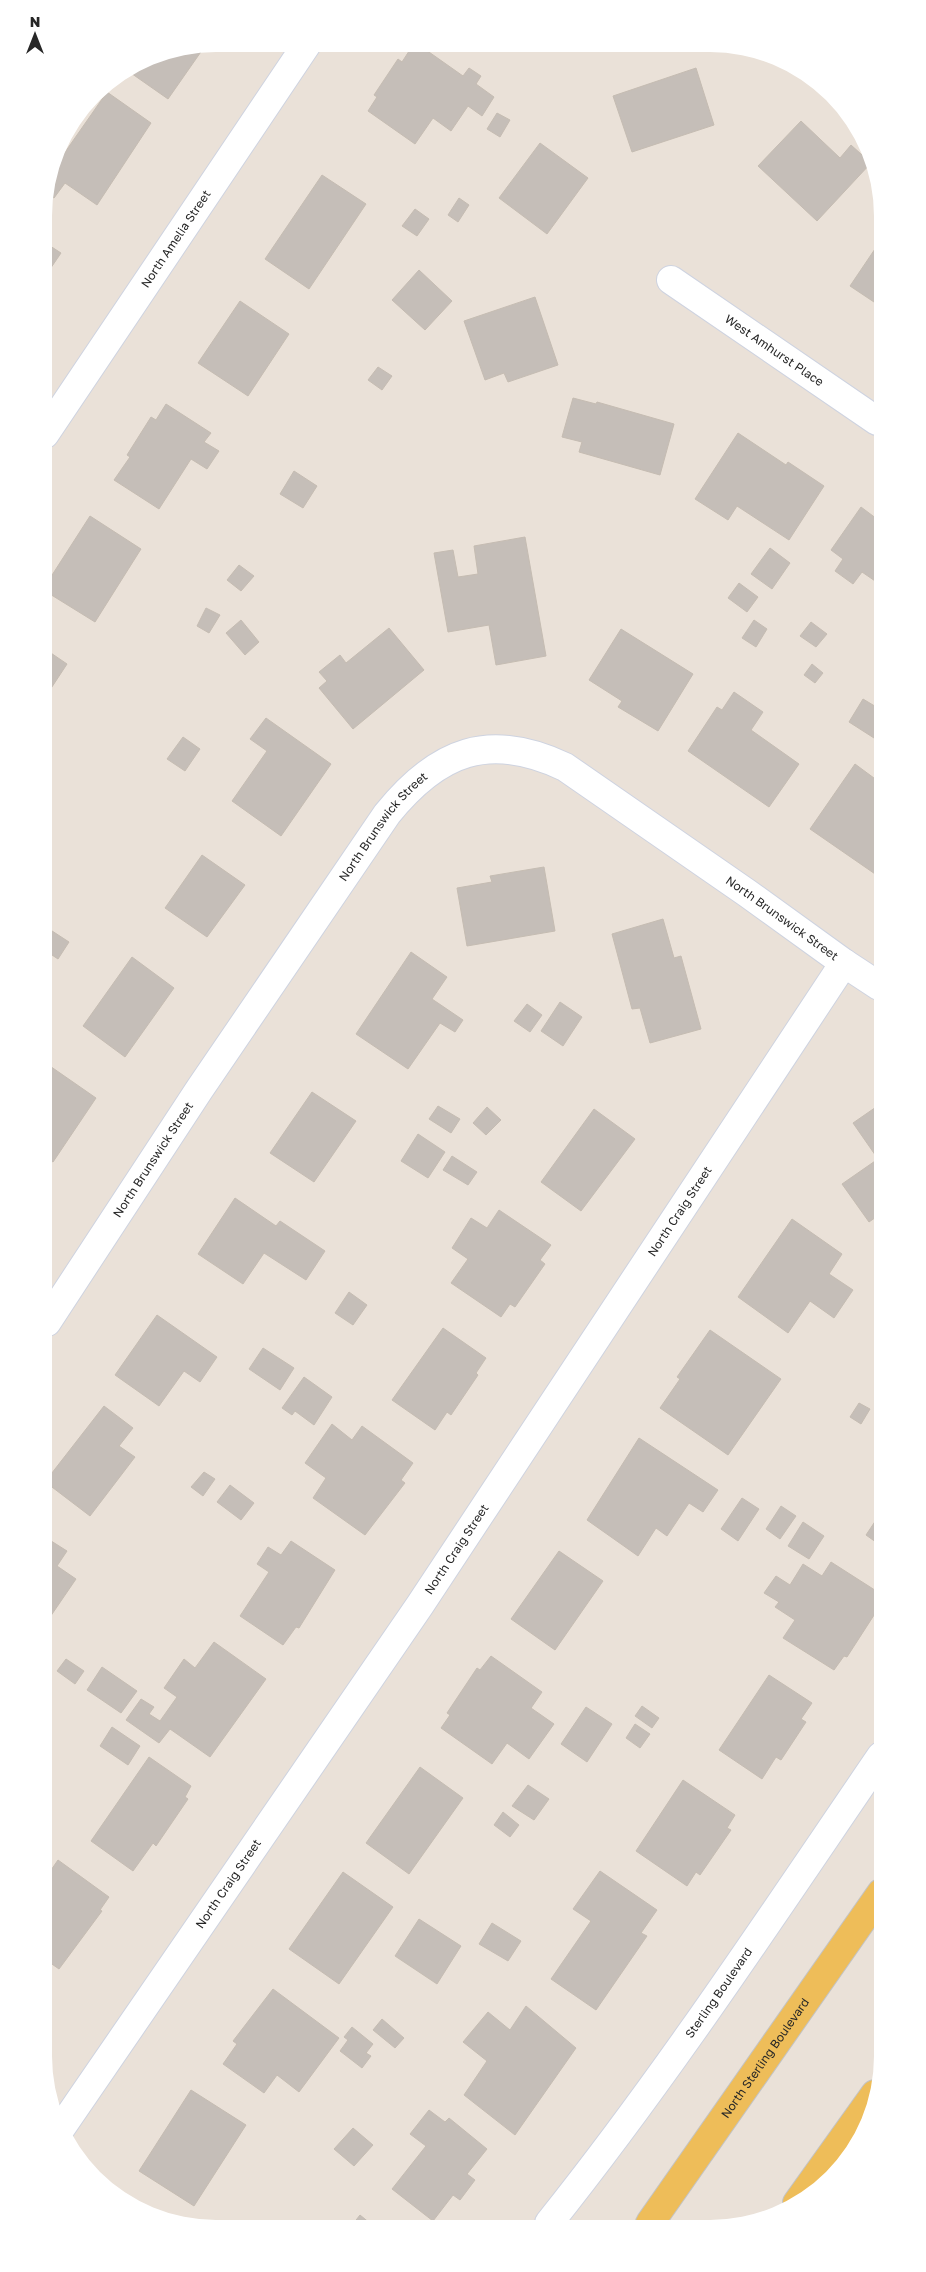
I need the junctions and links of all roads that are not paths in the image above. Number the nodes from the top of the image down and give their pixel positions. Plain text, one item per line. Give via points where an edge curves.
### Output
1 (302, 52) edge
2 (671, 280) dead end
3 (874, 418) edge
4 (53, 422) edge
5 (844, 963) junction
6 (874, 982) edge
7 (52, 1314) edge
8 (873, 1767) edge
9 (873, 1904) edge
10 (864, 2109) edge
11 (66, 2121) edge
12 (810, 2185) edge
13 (551, 2220) edge
14 (652, 2220) edge

1 - 4 street, North Amelia Street
2 - 3 street, West Amhurst Place
5 - 6 street, North Brunswick Street
5 - 7 street, North Brunswick Street via 748,892 565,767 539,755 511,749 457,756 420,779 387,814 199,1090
5 - 11 street, North Craig Street via 420,1606
8 - 13 street, Sterling Boulevard via 606,2151
9 - 14 main road, North Sterling Boulevard
10 - 12 main road

